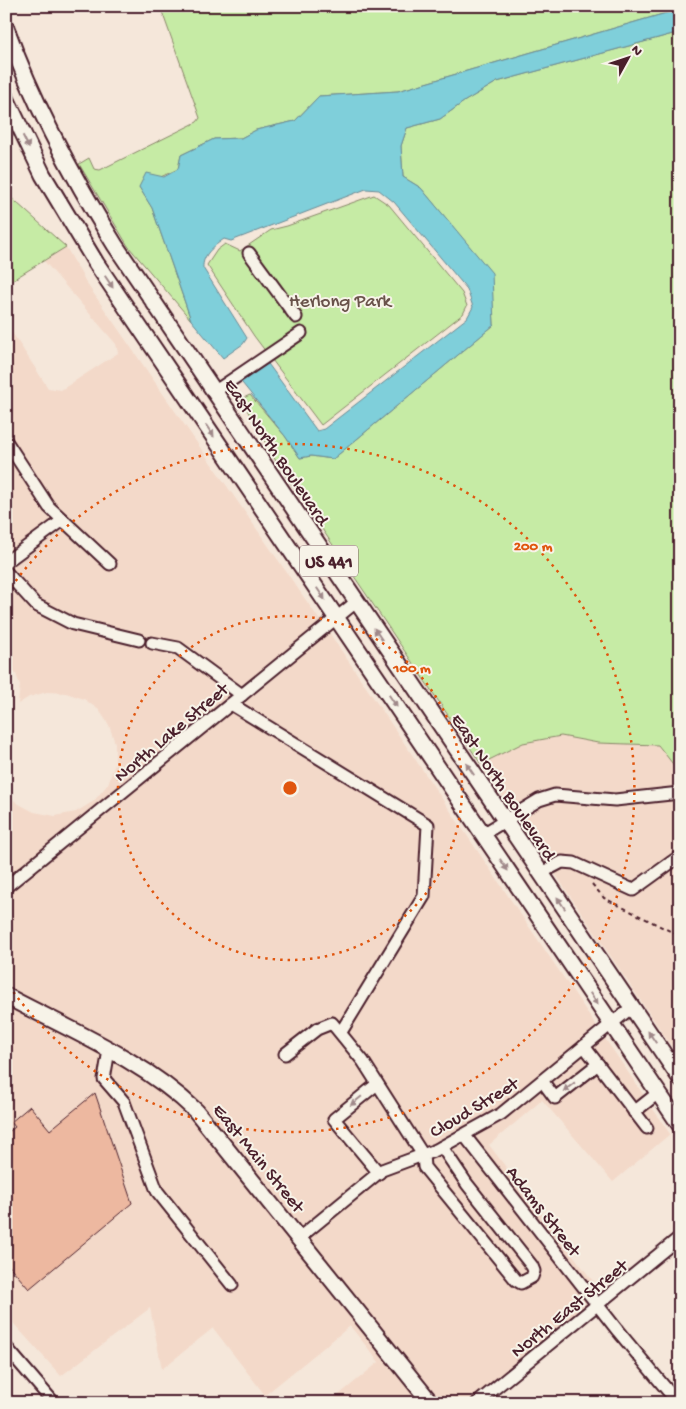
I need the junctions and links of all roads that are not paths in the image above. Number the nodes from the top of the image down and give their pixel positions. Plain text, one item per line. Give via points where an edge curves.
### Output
1 (6, 28) edge
2 (6, 98) edge
3 (249, 253) dead end
4 (296, 317) dead end
5 (301, 333) dead end
6 (214, 392) junction
7 (192, 406) junction
8 (6, 441) edge
9 (63, 520) junction
10 (6, 562) edge
11 (110, 564) dead end
12 (6, 572) edge
13 (356, 602) junction
14 (336, 617) junction
15 (138, 640) dead end
16 (152, 643) dead end
17 (242, 695) junction
18 (231, 704) junction
19 (680, 794) edge
20 (504, 820) junction
21 (483, 834) junction
22 (680, 856) edge
23 (541, 873) junction
24 (6, 887) edge
25 (6, 996) edge
26 (632, 1007) junction
27 (611, 1024) junction
28 (341, 1032) junction
29 (584, 1046) junction
30 (110, 1050) junction
31 (285, 1054) dead end
32 (598, 1064) junction
33 (680, 1078) edge
34 (543, 1082) junction
35 (377, 1084) junction
36 (658, 1093) junction
37 (634, 1112) junction
38 (680, 1125) edge
39 (647, 1128) dead end
40 (465, 1136) junction
41 (442, 1147) junction
42 (423, 1155) junction
43 (379, 1173) junction
44 (680, 1237) edge
45 (299, 1238) junction
46 (232, 1285) dead end
47 (598, 1306) junction
48 (6, 1346) edge
49 (54, 1403) edge
50 (431, 1403) edge
51 (477, 1403) edge
52 (678, 1403) edge

1 - 6 main road, East North Boulevard / US 441 via 46,125 84,195
2 -> 7 main road, US 441 via 39,168 67,216
3 - 4 street
5 - 6 street
6 - 7 main road
6 - 13 main road, East North Boulevard / US 441
7 -> 14 main road, US 441
8 - 9 street via 49,507
9 - 10 street
9 - 11 street
12 - 15 street via 36,605 73,624
13 - 14 street, North Lake Street
20 -> 13 main road, East North Boulevard / US 441
14 - 17 street, North Lake Street
14 -> 21 main road, US 441
16 - 17 street via 178,648
17 - 18 street, North Lake Street
18 - 24 street, North Lake Street
18 - 28 street via 428,825 424,896
19 - 20 street via 615,800 555,795 539,800
20 - 21 street
20 - 23 main road, East North Boulevard / US 441
21 -> 27 main road, US 441
22 - 23 street via 633,890 579,865 562,862
26 -> 23 main road, East North Boulevard / US 441
25 - 30 main road, East Main Street
26 - 27 street, Cloud Street
33 -> 26 main road, East North Boulevard / US 441
27 - 29 street, Cloud Street
27 - 36 main road, US 441
28 - 31 street via 332,1023 318,1029
28 - 35 street
29 - 32 street
29 - 34 street, Cloud Street
30 - 45 main road, East Main Street via 172,1088 196,1111
30 - 46 street via 104,1078 124,1102 157,1191
32 -> 34 street via 555,1098
32 - 37 street
34 - 40 street, Cloud Street via 502,1114
35 - 42 street
35 -> 43 street via 334,1118
36 - 37 street
36 - 38 main road, US 441
37 - 39 street
40 - 41 street, Cloud Street
40 - 47 street, Adams Street
41 - 42 street, Cloud Street
41 - 42 street via 532,1266 534,1271 527,1281 521,1283 516,1280 424,1167
42 - 43 street, Cloud Street
43 - 45 street, Cloud Street
44 - 47 street, North East Street
45 - 50 main road, East Main Street
47 - 51 street, North East Street
47 - 52 street, Adams Street
48 - 49 street

